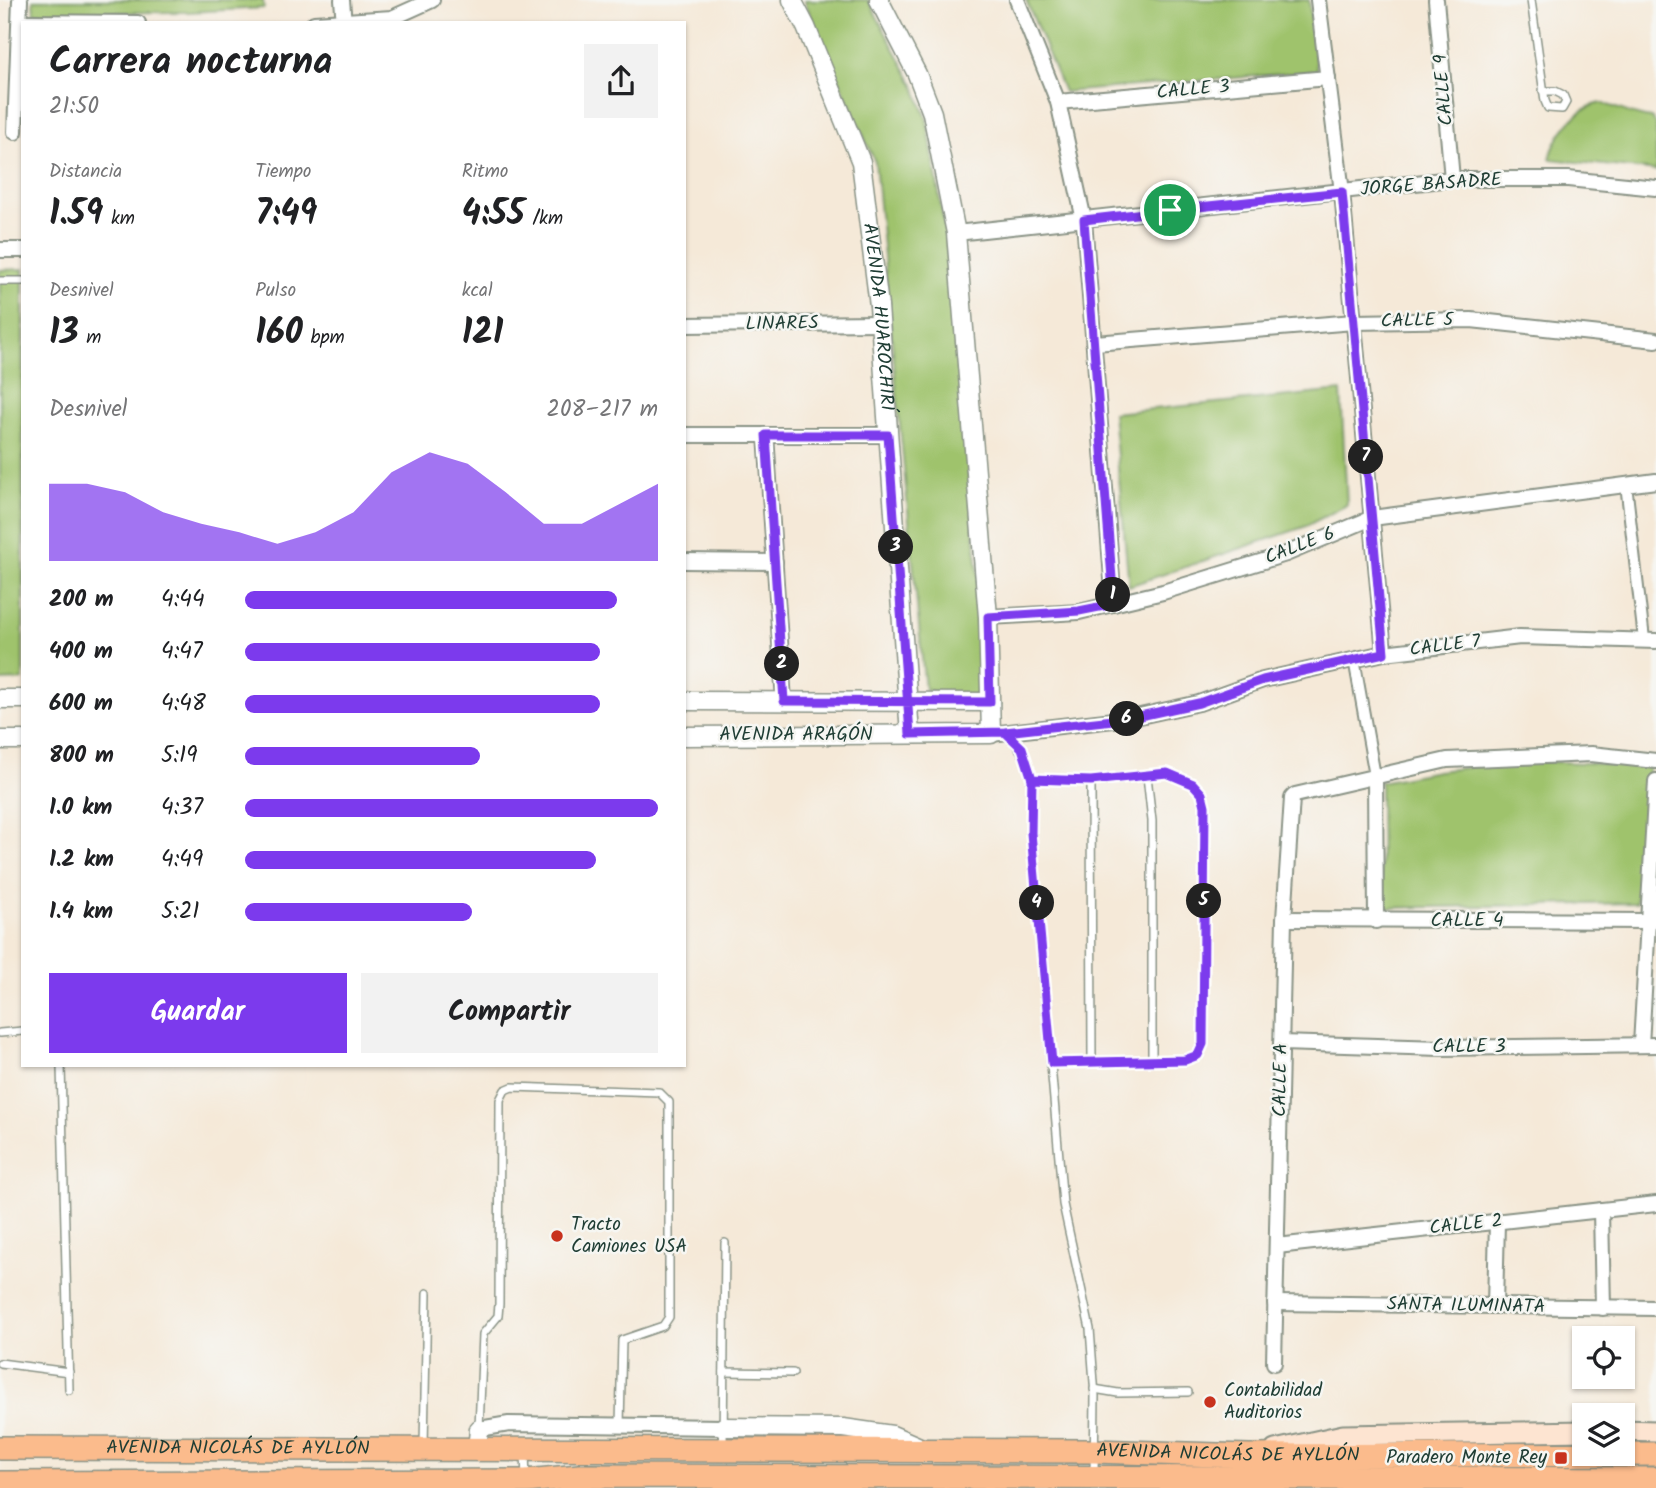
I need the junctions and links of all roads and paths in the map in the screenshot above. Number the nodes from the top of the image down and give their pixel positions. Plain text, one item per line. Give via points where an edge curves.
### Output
1 (20, 0) edge
2 (342, 0) edge
3 (432, 0) edge
4 (792, 0) edge
5 (879, 0) edge
6 (1017, 0) edge
7 (1318, 0) edge
8 (1436, 0) edge
9 (1531, 0) edge
10 (344, 21) edge
11 (363, 21) edge
12 (20, 22) joint
13 (1328, 78) junction
14 (1543, 91) dead end
15 (1058, 102) junction
16 (13, 132) edge
17 (1452, 179) junction
18 (1656, 188) edge
19 (1342, 192) junction
20 (1084, 220) junction
21 (956, 233) junction
22 (0, 250) edge
23 (21, 250) edge
24 (0, 281) edge
25 (21, 281) edge
26 (1354, 322) junction
27 (880, 323) junction
28 (686, 325) edge
29 (1656, 340) edge
30 (1095, 343) junction
31 (686, 435) edge
32 (766, 435) junction
33 (888, 435) junction
34 (1656, 481) edge
35 (1626, 484) junction
36 (1372, 518) junction
37 (686, 561) edge
38 (775, 562) junction
39 (1114, 604) junction
40 (988, 617) junction
41 (1650, 640) edge
42 (1384, 653) junction
43 (1354, 659) junction
44 (0, 699) edge
45 (21, 699) edge
46 (686, 701) edge
47 (784, 701) junction
48 (908, 702) junction
49 (990, 702) junction
50 (998, 733) junction
51 (910, 734) junction
52 (686, 736) edge
53 (0, 740) edge
54 (21, 740) edge
55 (1656, 761) edge
56 (1147, 776) junction
57 (1375, 776) junction
58 (1032, 779) junction
59 (1656, 780) edge
60 (1091, 781) junction
61 (1284, 919) junction
62 (1377, 921) junction
63 (1649, 921) junction
64 (21, 1031) edge
65 (0, 1033) edge
66 (1281, 1044) junction
67 (1649, 1045) edge
68 (1152, 1061) junction
69 (1092, 1062) junction
70 (1052, 1063) junction
71 (61, 1067) edge
72 (1656, 1204) edge
73 (1601, 1210) junction
74 (1497, 1222) junction
75 (725, 1243) dead end
76 (1277, 1246) junction
77 (427, 1293) dead end
78 (1275, 1303) junction
79 (1495, 1306) junction
80 (1602, 1308) junction
81 (1656, 1308) edge
82 (0, 1363) edge
83 (1274, 1363) dead end
84 (724, 1371) junction
85 (69, 1372) junction
86 (793, 1373) dead end
87 (1094, 1389) junction
88 (69, 1390) dead end
89 (1188, 1392) dead end
90 (620, 1425) junction
91 (723, 1427) junction
92 (1635, 1430) edge
93 (1656, 1431) edge
94 (1572, 1434) edge
95 (478, 1440) junction
96 (1533, 1443) junction
97 (0, 1448) edge
98 (424, 1451) junction
99 (928, 1451) junction
100 (991, 1451) junction
101 (1094, 1451) junction
102 (525, 1452) junction
103 (723, 1452) junction
104 (781, 1452) junction
105 (1049, 1452) junction
106 (1656, 1454) edge
107 (1094, 1476) junction
108 (1656, 1479) edge
109 (778, 1482) edge
110 (1049, 1482) edge
111 (0, 1483) edge
112 (991, 1483) edge
113 (1533, 1484) edge
114 (119, 1485) edge
115 (154, 1485) edge
116 (337, 1485) edge
117 (530, 1486) edge

1 - 12 street
2 - 10 street
3 - 11 street via 392,18
4 - 27 street, AVENIDA HUAROCHIRÍ via 858,150
5 - 21 street via 918,74 932,113
6 - 15 street
7 - 13 street
8 - 17 street, CALLE 9
9 - 14 lane
12 - 16 street
13 - 15 street, CALLE 3
13 - 19 street
15 - 20 street
17 - 18 street, JORGE BASADRE via 1568,179
17 - 19 street, JORGE BASADRE
19 - 20 street, JORGE BASADRE
19 - 26 street
20 - 21 street, JORGE BASADRE
20 - 30 street
21 - 40 street
22 - 23 street
24 - 25 lane
26 - 29 street, CALLE 5 via 1471,320
26 - 30 street, CALLE 5
26 - 36 street
27 - 28 street, LINARES
27 - 33 street, AVENIDA HUAROCHIRÍ
30 - 39 street
31 - 32 street
32 - 33 street
32 - 38 street
33 - 48 street, AVENIDA HUAROCHIRÍ
34 - 35 street, CALLE 6
35 - 36 street, CALLE 6
35 - 41 street
36 - 39 street, CALLE 6 via 1286,554
36 - 42 street
37 - 38 street
38 - 47 street
39 - 40 street, CALLE 6
40 - 49 street
41 - 42 street, CALLE 7 via 1520,638
42 - 43 street, CALLE 7
43 - 50 street, CALLE 7 via 1131,718
43 - 57 street
44 - 45 street
46 - 47 street, AVENIDA ARAGÓN
47 - 48 street, AVENIDA ARAGÓN
48 - 49 street, AVENIDA ARAGÓN
48 - 51 street, AVENIDA HUAROCHIRÍ
49 - 50 street
50 - 51 street, AVENIDA ARAGÓN
50 - 58 lane via 1022,748
51 - 52 street, AVENIDA ARAGÓN
53 - 54 street
55 - 57 street via 1591,754 1516,755 1447,760
56 - 60 lane
56 - 68 lane via 1152,821
56 - 68 lane via 1167,773 1181,777 1202,794 1205,806 1203,1044 1198,1055 1185,1060
57 - 61 street, CALLE A via 1292,798
57 - 62 street
58 - 60 lane
58 - 70 lane via 1031,833
59 - 63 street
60 - 69 lane
61 - 62 street, CALLE 4
61 - 66 street, CALLE A
62 - 63 street, CALLE 4
63 - 67 street
64 - 65 lane
66 - 67 street, CALLE 3 via 1441,1048
66 - 76 street, CALLE A
68 - 69 lane
69 - 70 lane
70 - 87 lane via 1063,1205 1085,1295
71 - 85 lane
72 - 73 street, CALLE 2
73 - 74 street, CALLE 2
73 - 80 street
74 - 76 street, CALLE 2
74 - 79 street
75 - 84 lane
76 - 78 street, CALLE A
77 - 98 lane
78 - 79 street, SANTA ILUMINATA
78 - 83 street, CALLE A
79 - 80 street, SANTA ILUMINATA
80 - 81 street, SANTA ILUMINATA
82 - 85 lane
84 - 86 lane
84 - 91 lane
85 - 88 lane
87 - 89 lane
87 - 101 lane
90 - 91 street, AVENIDA NICOLÁS DE AYLLÓN
90 - 95 street, AVENIDA NICOLÁS DE AYLLÓN via 509,1424
90 - 95 lane via 622,1340 663,1326 668,1317 669,1102 659,1092 512,1087 500,1100 499,1304 498,1315 483,1334
91 - 99 street, AVENIDA NICOLÁS DE AYLLÓN via 843,1428 892,1435
91 - 103 lane
92 - 93 main road
94 - 96 main road
95 - 98 main road, AVENIDA NICOLÁS DE AYLLÓN
95 - 102 main road, AVENIDA NICOLÁS DE AYLLÓN
96 - 101 main road, AVENIDA NICOLÁS DE AYLLÓN via 1249,1456
96 - 106 main road, AVENIDA NICOLÁS DE AYLLÓN
96 - 113 street
97 - 98 main road, AVENIDA NICOLÁS DE AYLLÓN
99 - 100 main road, AVENIDA NICOLÁS DE AYLLÓN
99 - 104 main road, AVENIDA NICOLÁS DE AYLLÓN
100 - 105 main road, AVENIDA NICOLÁS DE AYLLÓN
100 - 112 main road
101 - 105 main road, AVENIDA NICOLÁS DE AYLLÓN
101 - 107 lane
102 - 103 main road, AVENIDA NICOLÁS DE AYLLÓN
102 - 117 lane
103 - 104 main road, AVENIDA NICOLÁS DE AYLLÓN
104 - 109 main road
105 - 110 main road
107 - 110 main road, AVENIDA NICOLÁS DE AYLLÓN
107 - 113 main road, AVENIDA NICOLÁS DE AYLLÓN
108 - 113 main road, AVENIDA NICOLÁS DE AYLLÓN
109 - 112 main road, AVENIDA NICOLÁS DE AYLLÓN
109 - 117 main road, AVENIDA NICOLÁS DE AYLLÓN via 580,1476
110 - 112 main road, AVENIDA NICOLÁS DE AYLLÓN
111 - 114 main road, AVENIDA NICOLÁS DE AYLLÓN
114 - 115 main road, AVENIDA NICOLÁS DE AYLLÓN
115 - 116 main road, AVENIDA NICOLÁS DE AYLLÓN
116 - 117 main road, AVENIDA NICOLÁS DE AYLLÓN

